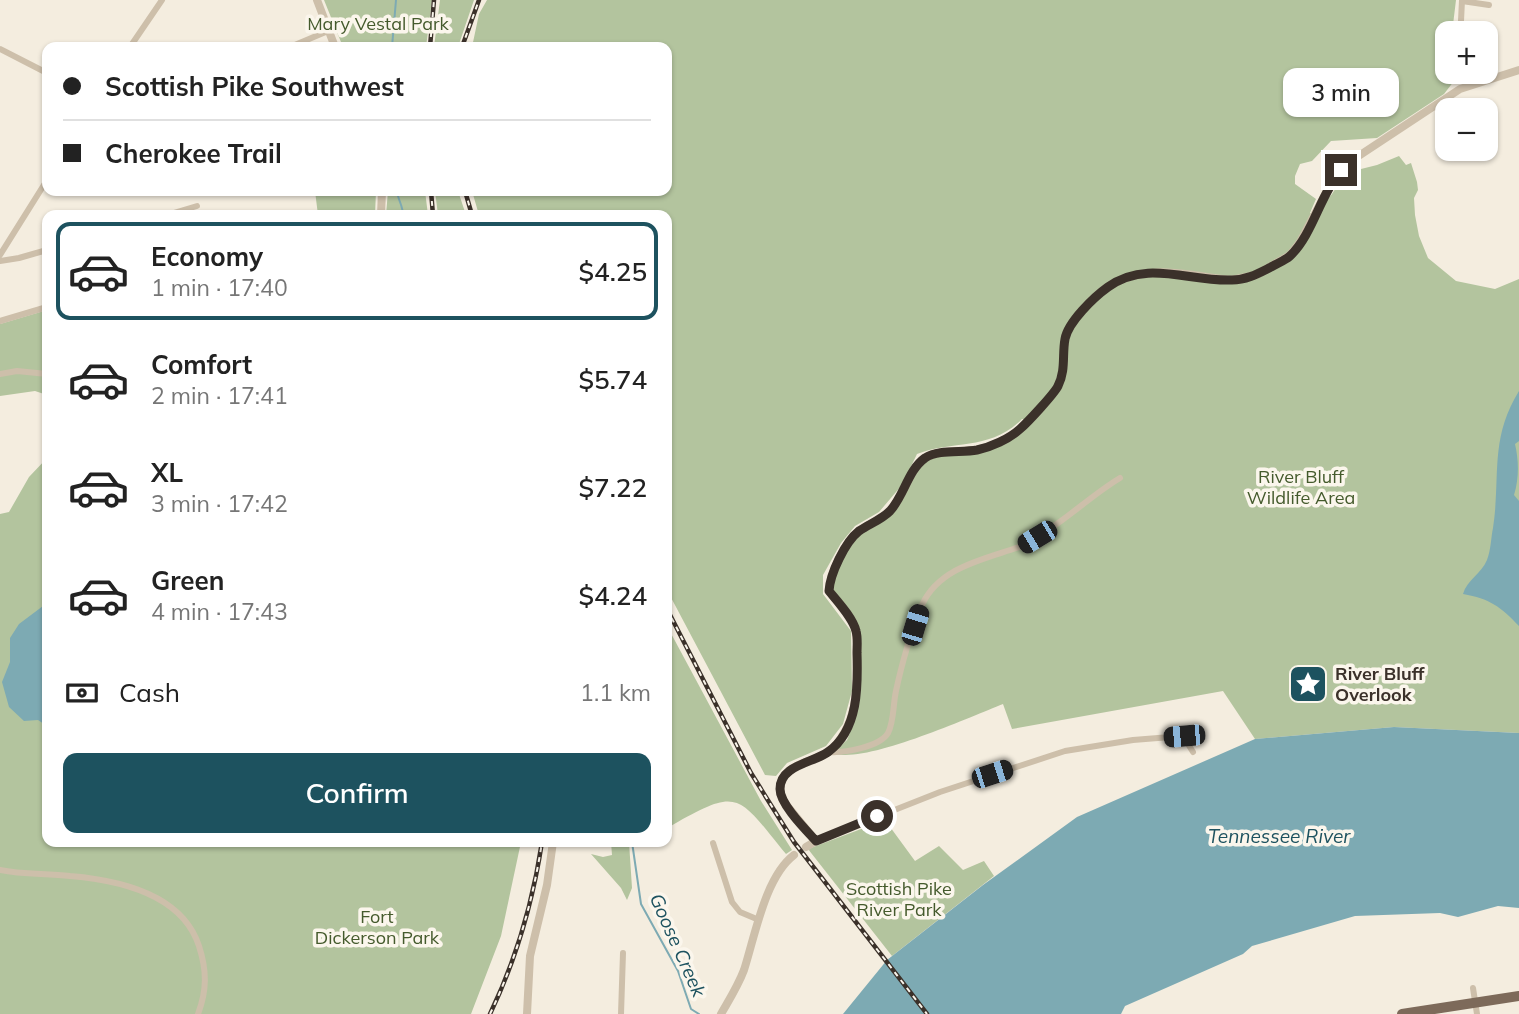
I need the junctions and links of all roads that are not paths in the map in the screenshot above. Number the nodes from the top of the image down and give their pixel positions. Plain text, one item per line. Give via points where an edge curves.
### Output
1 (162, 0) edge
2 (317, 0) edge
3 (1462, 1) edge
4 (1489, 5) dead end
5 (1461, 21) edge
6 (328, 31) junction
7 (133, 42) edge
8 (302, 42) edge
9 (333, 42) edge
10 (0, 49) edge
11 (42, 70) edge
12 (1519, 71) edge
13 (1498, 76) edge
14 (1471, 84) edge
15 (42, 188) edge
16 (197, 206) dead end
17 (184, 210) edge
18 (42, 251) edge
19 (0, 255) edge
20 (0, 261) edge
21 (42, 308) edge
22 (0, 321) edge
23 (42, 373) edge
24 (0, 374) edge
25 (1120, 478) dead end
26 (829, 752) junction
27 (1193, 752) dead end
28 (816, 841) junction
29 (713, 843) dead end
30 (552, 847) edge
31 (806, 847) dead end
32 (794, 855) dead end
33 (0, 870) edge
34 (760, 920) junction
35 (623, 953) dead end
36 (1473, 988) dead end
37 (1519, 996) edge
38 (1476, 1008) edge
39 (198, 1014) edge
40 (527, 1014) edge
41 (621, 1014) edge
42 (721, 1014) edge
43 (1402, 1014) edge

1 - 7 street
2 - 6 street
3 - 4 street
3 - 5 street
6 - 8 street
6 - 9 street
10 - 11 street
12 - 13 street
14 - 26 street via 1420,113 1341,170 1297,248 1285,259 1244,279 1152,271 1110,285 1068,330 1058,388 1019,430 978,449 937,453 915,468 890,511 856,533 832,572 829,591 856,629 858,693 848,726
15 - 19 street
16 - 17 street
18 - 20 street
21 - 22 street
23 - 24 street
25 - 26 street via 1053,528 1022,546 968,563 935,586 922,603 895,692 889,732 869,745
26 - 28 street via 790,771 780,783 784,802
27 - 28 street via 1184,736 1065,751 940,792
28 - 31 street
29 - 34 street via 732,902 740,912
30 - 40 street via 530,956
32 - 34 street via 778,872
33 - 39 street via 93,879 166,903 190,928 204,959 207,981
34 - 42 street via 743,973
35 - 41 street
36 - 38 street
37 - 38 main road
38 - 43 main road

